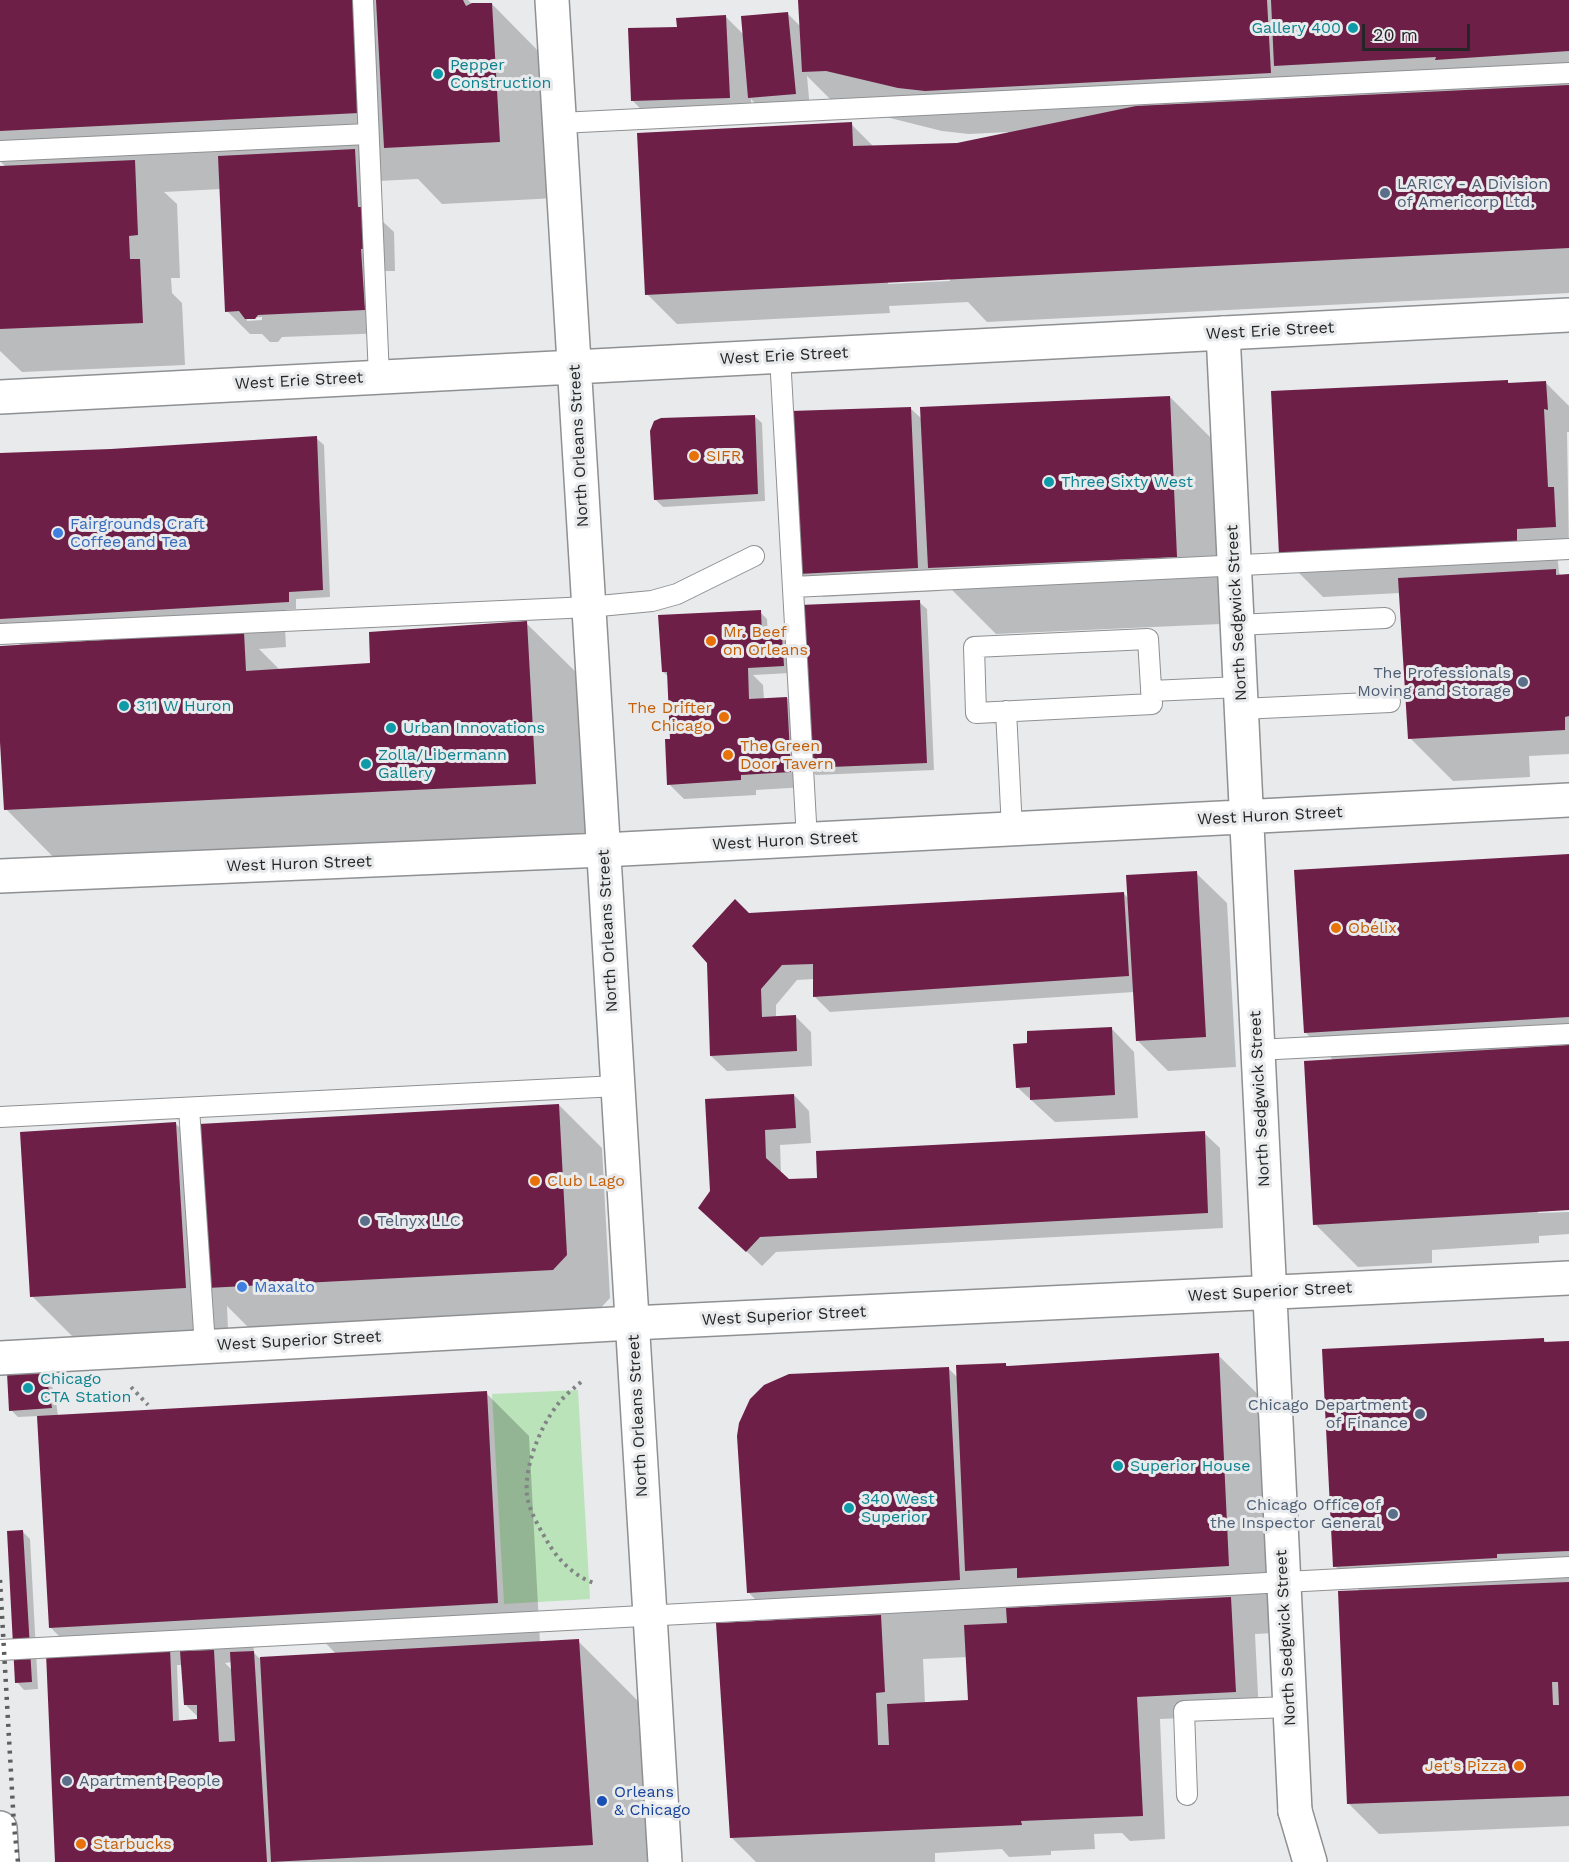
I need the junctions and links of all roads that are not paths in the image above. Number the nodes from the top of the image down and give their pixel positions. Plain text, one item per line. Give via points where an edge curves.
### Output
1 (363, 0) edge
2 (552, 0) edge
3 (1569, 73) edge
4 (560, 123) junction
5 (368, 134) junction
6 (0, 151) edge
7 (1569, 315) edge
8 (1223, 333) junction
9 (780, 356) junction
10 (574, 367) junction
11 (379, 377) junction
12 (0, 397) edge
13 (1569, 549) edge
14 (754, 556) dead end
15 (1234, 566) junction
16 (793, 587) junction
17 (589, 606) junction
18 (1385, 618) dead end
19 (1237, 625) junction
20 (0, 634) edge
21 (1151, 691) junction
22 (1240, 698) junction
23 (1390, 702) dead end
24 (1006, 711) junction
25 (1569, 800) edge
26 (1246, 817) junction
27 (1012, 829) junction
28 (807, 840) junction
29 (603, 850) junction
30 (0, 876) edge
31 (1569, 1034) edge
32 (1257, 1050) junction
33 (618, 1086) junction
34 (189, 1108) junction
35 (0, 1117) edge
36 (1569, 1278) edge
37 (1269, 1292) junction
38 (632, 1323) junction
39 (205, 1346) junction
40 (0, 1358) edge
41 (1569, 1567) edge
42 (1283, 1582) junction
43 (649, 1615) junction
44 (0, 1650) edge
45 (1289, 1707) junction
46 (1187, 1795) dead end
47 (0, 1828) edge
48 (2, 1862) edge
49 (665, 1862) edge
50 (1310, 1862) edge

1 - 5 lane
2 - 4 street, North Orleans Street
3 - 4 lane
4 - 10 street, North Orleans Street
5 - 6 lane
5 - 11 lane
7 - 8 street, West Erie Street
8 - 9 street, West Erie Street
8 - 15 street, North Sedgwick Street
9 - 10 street, West Erie Street
9 - 16 lane
10 - 11 street, West Erie Street
10 - 17 street, North Orleans Street
11 - 12 street, West Erie Street
13 - 15 lane
14 - 17 lane via 678,594 652,601
15 - 16 lane
15 - 19 street, North Sedgwick Street
16 - 28 lane
17 - 20 lane
17 - 29 street, North Orleans Street
18 - 19 lane
19 - 22 street, North Sedgwick Street
21 - 22 lane
21 - 24 lane via 1152,704
21 - 24 lane via 1148,639 974,647 976,713
22 - 23 lane
22 - 26 street, North Sedgwick Street
24 - 27 lane
25 - 26 street, West Huron Street
26 - 27 street, West Huron Street
26 - 32 street, North Sedgwick Street
27 - 28 street, West Huron Street
28 - 29 street, West Huron Street
29 - 30 street, West Huron Street
29 - 33 street, North Orleans Street
31 - 32 lane
32 - 37 street, North Sedgwick Street
33 - 34 lane
33 - 38 street, North Orleans Street
34 - 35 lane
34 - 39 lane
36 - 37 street, West Superior Street
37 - 38 street, West Superior Street
37 - 42 street, North Sedgwick Street
38 - 39 street, West Superior Street
38 - 43 street, North Orleans Street
39 - 40 street, West Superior Street
41 - 42 lane
42 - 43 lane
42 - 45 street, North Sedgwick Street
43 - 44 lane
43 - 49 street, North Orleans Street
45 - 46 lane via 1184,1711
45 - 50 street, North Sedgwick Street via 1295,1811
47 - 48 street

